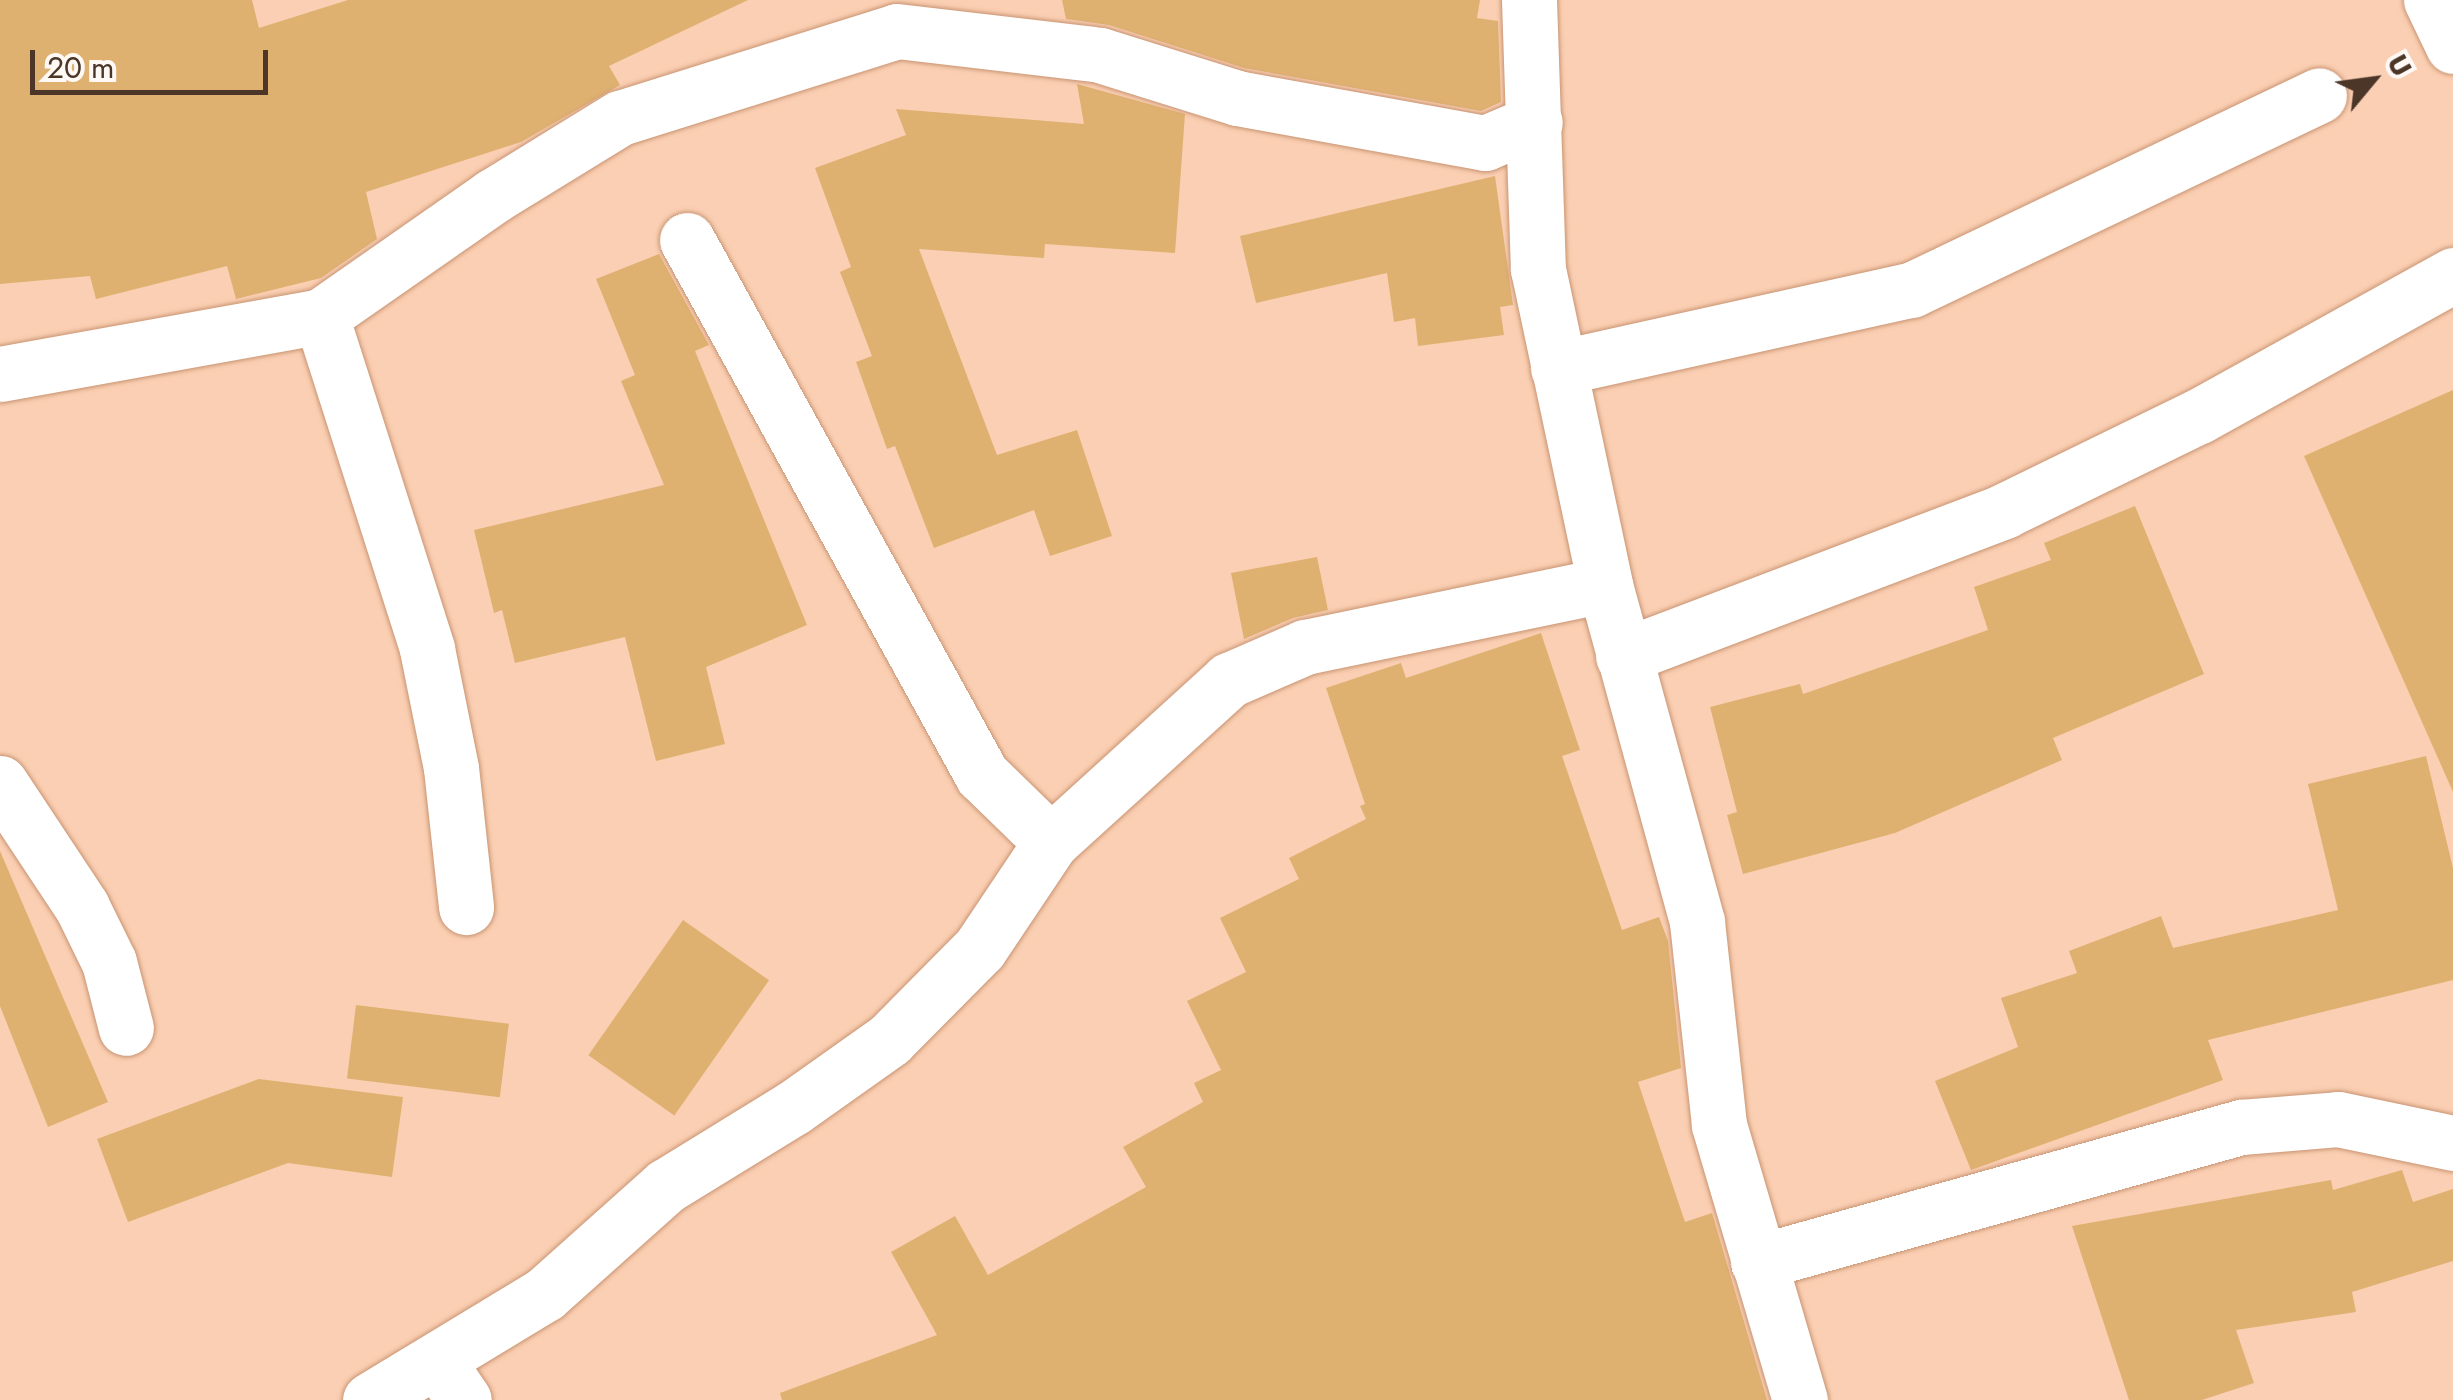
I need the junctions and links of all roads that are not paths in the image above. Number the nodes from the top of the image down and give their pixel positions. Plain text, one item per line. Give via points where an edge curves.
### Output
1 (1530, 0) edge
2 (2431, 0) edge
3 (2453, 46) edge
4 (2319, 95) dead end
5 (1535, 122) junction
6 (688, 240) dead end
7 (2453, 275) edge
8 (321, 316) junction
9 (1558, 368) junction
10 (0, 374) edge
11 (1605, 584) junction
12 (1623, 656) junction
13 (0, 784) edge
14 (1051, 842) junction
15 (466, 907) dead end
16 (126, 1028) dead end
17 (2453, 1143) edge
18 (1758, 1262) junction
19 (451, 1381) edge
20 (370, 1400) edge
21 (1800, 1400) edge

1 - 5 street
2 - 3 street
4 - 9 street via 1912,290
5 - 8 street via 1485,143 1237,98 1100,55 897,31 620,118 493,196
5 - 9 street via 1538,269
6 - 14 street via 982,774
7 - 12 street via 2199,416 2004,511
8 - 10 street
8 - 15 street via 427,648 451,768
9 - 11 street
11 - 12 street
11 - 14 street via 1305,647 1229,680
12 - 18 street via 1697,922 1719,1125
13 - 16 street via 82,908 109,962
14 - 19 street via 980,948 890,1040 666,1186
17 - 18 street via 2338,1120 2241,1126
18 - 21 street
19 - 20 street

